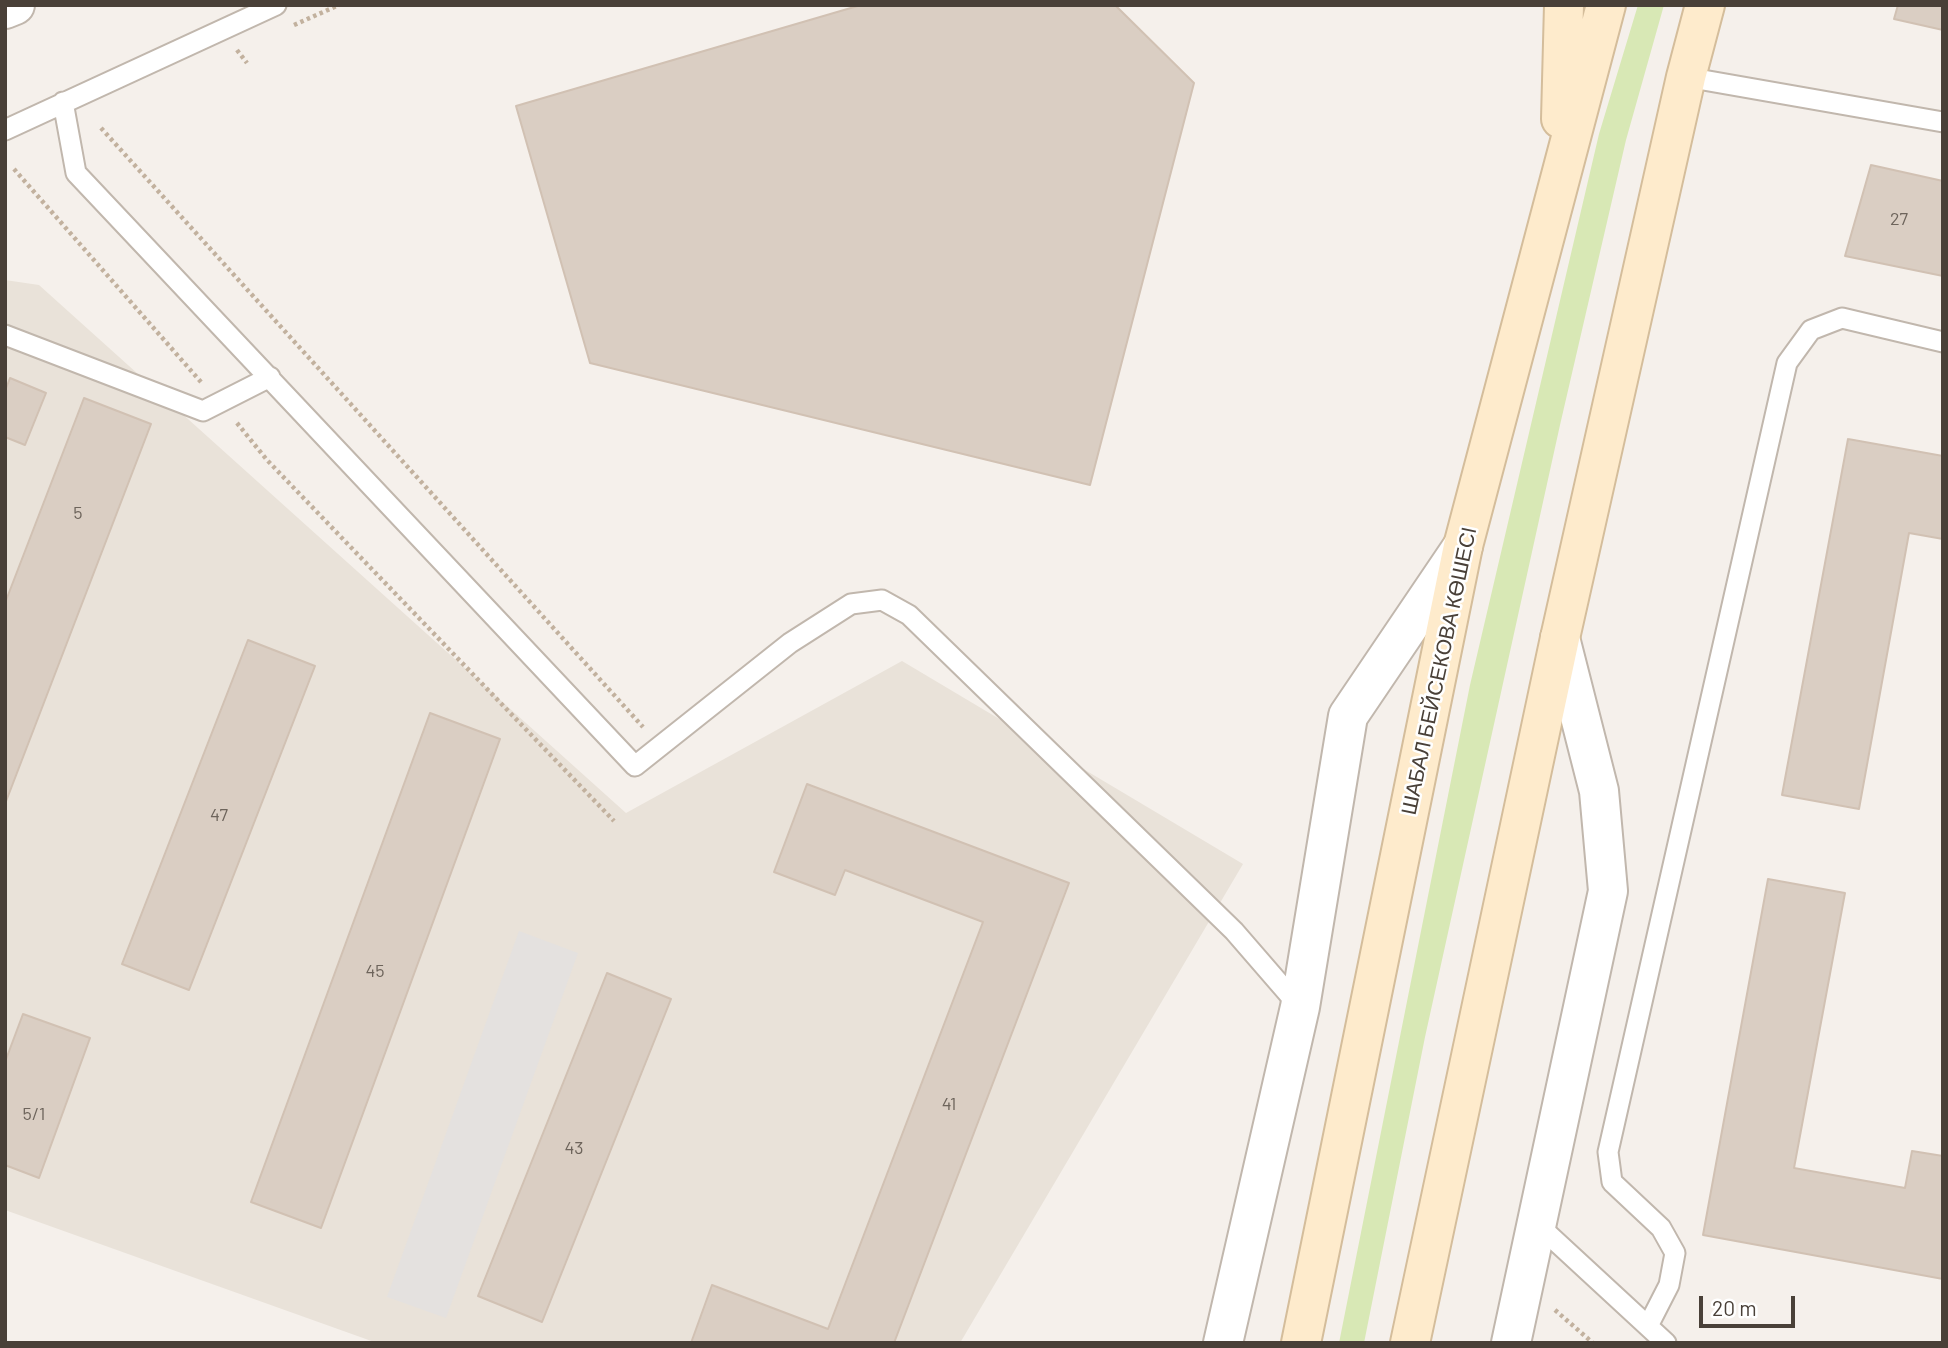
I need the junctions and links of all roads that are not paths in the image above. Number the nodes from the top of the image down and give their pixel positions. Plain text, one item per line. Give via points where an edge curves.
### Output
1 (15, 5) edge
2 (276, 5) edge
3 (1564, 5) edge
4 (1606, 5) edge
5 (5, 9) edge
6 (1705, 12) edge
7 (1686, 77) junction
8 (62, 102) junction
9 (1943, 122) edge
10 (5, 130) edge
11 (1560, 182) junction
12 (5, 335) edge
13 (1943, 342) edge
14 (271, 377) junction
15 (1463, 546) junction
16 (1560, 638) junction
17 (1300, 1007) junction
18 (1536, 1223) junction
19 (1648, 1325) junction
20 (1223, 1343) edge
21 (1301, 1343) edge
22 (1410, 1343) edge
23 (1511, 1343) edge
24 (1666, 1343) edge

1 - 5 street
2 - 8 lane
3 - 11 main road
4 - 11 main road, ШАБАЛ БЕЙСЕКОВА КӨШЕСІ
6 - 7 main road
7 - 9 lane
7 - 16 main road
8 - 10 lane
8 - 14 lane via 76,173
11 - 15 main road, ШАБАЛ БЕЙСЕКОВА КӨШЕСІ
12 - 14 lane via 203,411
13 - 19 lane via 1842,318 1811,330 1787,363 1608,1152 1612,1182 1661,1228 1675,1253 1669,1285
14 - 17 lane via 635,766 790,643 851,604 882,600 909,615 1214,912
15 - 17 street via 1348,716
15 - 21 main road, ШАБАЛ БЕЙСЕКОВА КӨШЕСІ
16 - 18 street via 1599,791 1608,891
16 - 22 main road
17 - 20 street
18 - 19 lane
18 - 23 street
19 - 24 lane

